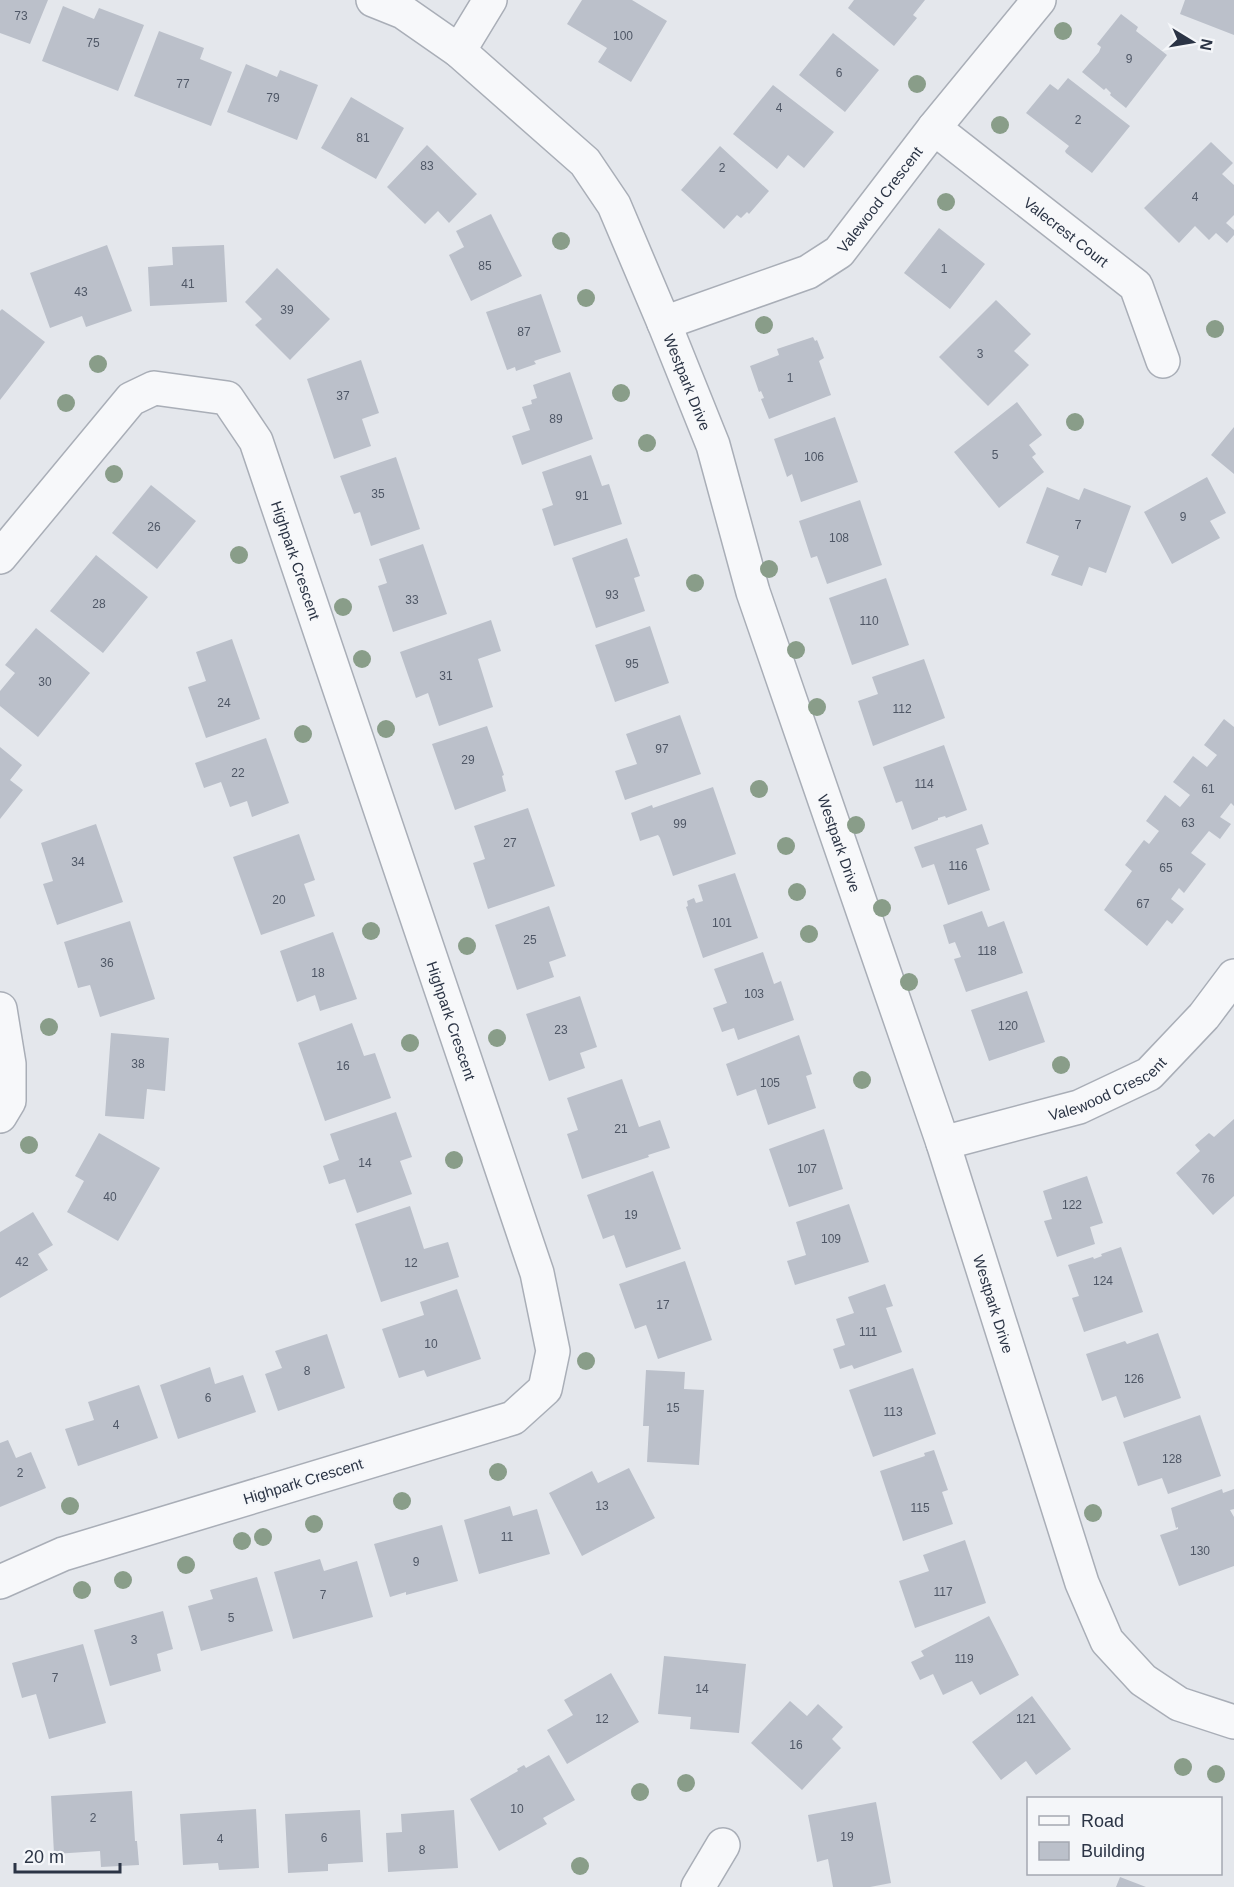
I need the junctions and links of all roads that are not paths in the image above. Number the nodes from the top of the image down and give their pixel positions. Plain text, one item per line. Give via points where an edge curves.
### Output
1 (373, 0) edge
2 (490, 0) edge
3 (1039, 0) edge
4 (459, 51) junction
5 (934, 128) junction
6 (664, 323) junction
7 (1163, 361) dead end
8 (0, 557) edge
9 (1234, 976) edge
10 (0, 1009) edge
11 (0, 1116) edge
12 (943, 1143) junction
13 (0, 1582) edge
14 (1234, 1722) edge
15 (723, 1845) dead end
16 (698, 1887) edge

1 - 4 street, Westpark Drive via 403,12
2 - 4 street
3 - 5 street, Valewood Crescent
4 - 6 street, Westpark Drive via 585,162 614,205
5 - 6 street, Valewood Crescent via 839,252 808,272
5 - 7 street, Valecrest Court via 1136,286
6 - 12 street, Westpark Drive via 713,445 753,591
8 - 13 street, Highpark Crescent via 130,399 154,388 227,398 256,441 537,1273 553,1351 545,1389 513,1418 63,1554
9 - 12 street, Valewood Crescent via 1204,1016 1149,1074 1079,1107
10 - 11 street via 9,1064 9,1101
12 - 14 street, Westpark Drive via 1082,1583 1107,1641 1143,1680 1179,1704
15 - 16 street

